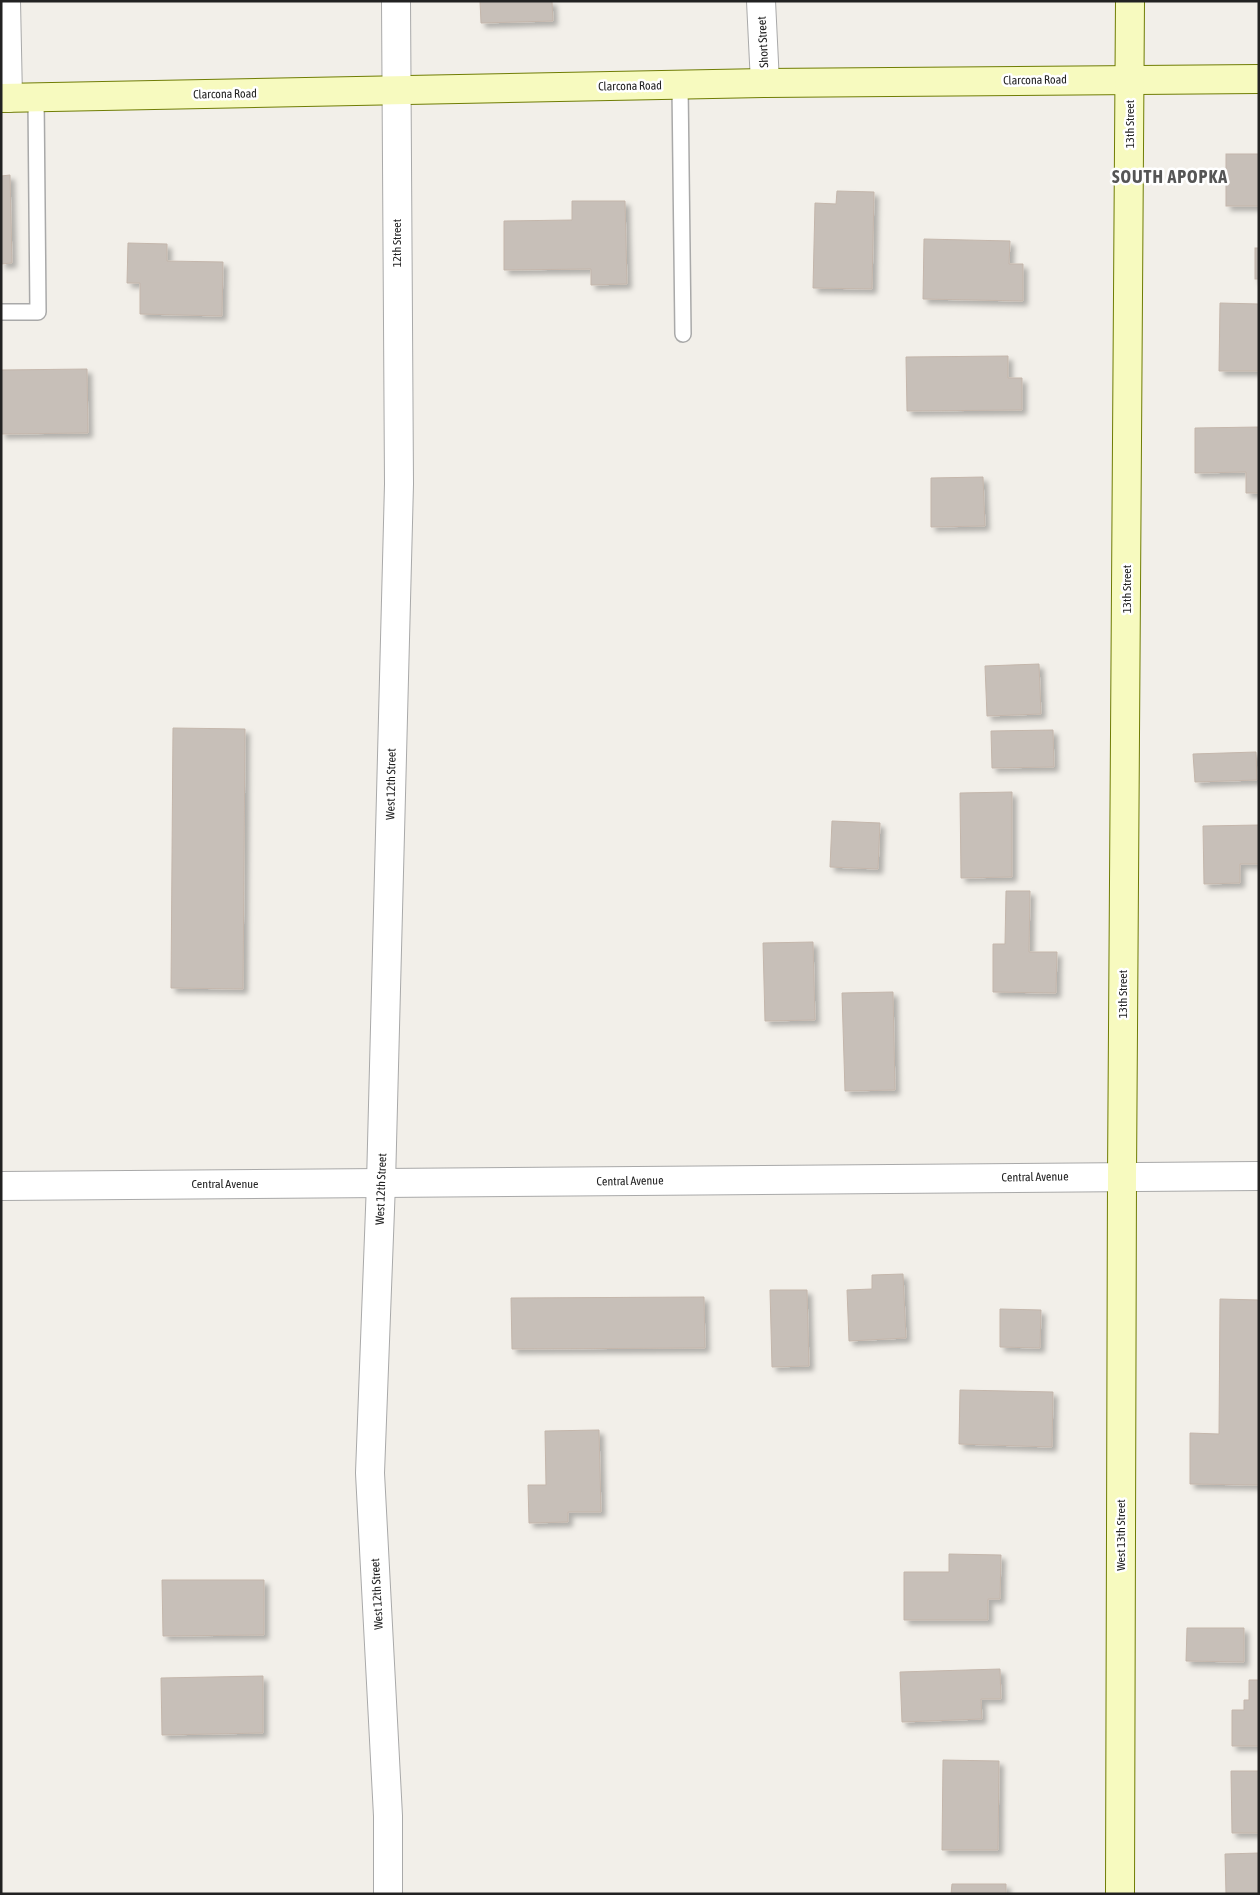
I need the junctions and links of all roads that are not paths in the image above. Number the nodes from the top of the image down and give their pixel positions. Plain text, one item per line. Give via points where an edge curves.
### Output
1 (6, 1) edge
2 (396, 1) edge
3 (761, 1) edge
4 (1130, 1) edge
5 (1130, 79) junction
6 (1259, 79) edge
7 (765, 83) junction
8 (680, 85) junction
9 (397, 91) junction
10 (36, 97) junction
11 (4, 98) edge
12 (1, 312) edge
13 (682, 334) dead end
14 (399, 484) joint
15 (1122, 1176) junction
16 (1259, 1176) edge
17 (381, 1183) junction
18 (1, 1186) edge
19 (388, 1894) edge
20 (1120, 1894) edge

1 - 11 street
2 - 9 street, 12th Street
3 - 7 street, Short Street
4 - 5 street, 13th Street
5 - 6 street, Clarcona Road
5 - 7 street, Clarcona Road
5 - 15 street, 13th Street
7 - 8 street, Clarcona Road
8 - 9 street, Clarcona Road
8 - 13 lane
9 - 10 street, Clarcona Road
9 - 14 street, 12th Street
10 - 11 street, Clarcona Road
10 - 12 lane via 38,312
14 - 17 street, West 12th Street
15 - 16 street, Central Avenue
15 - 17 street, Central Avenue
15 - 20 street, West 13th Street
17 - 18 street, Central Avenue
17 - 19 street, West 12th Street via 370,1473 388,1816

